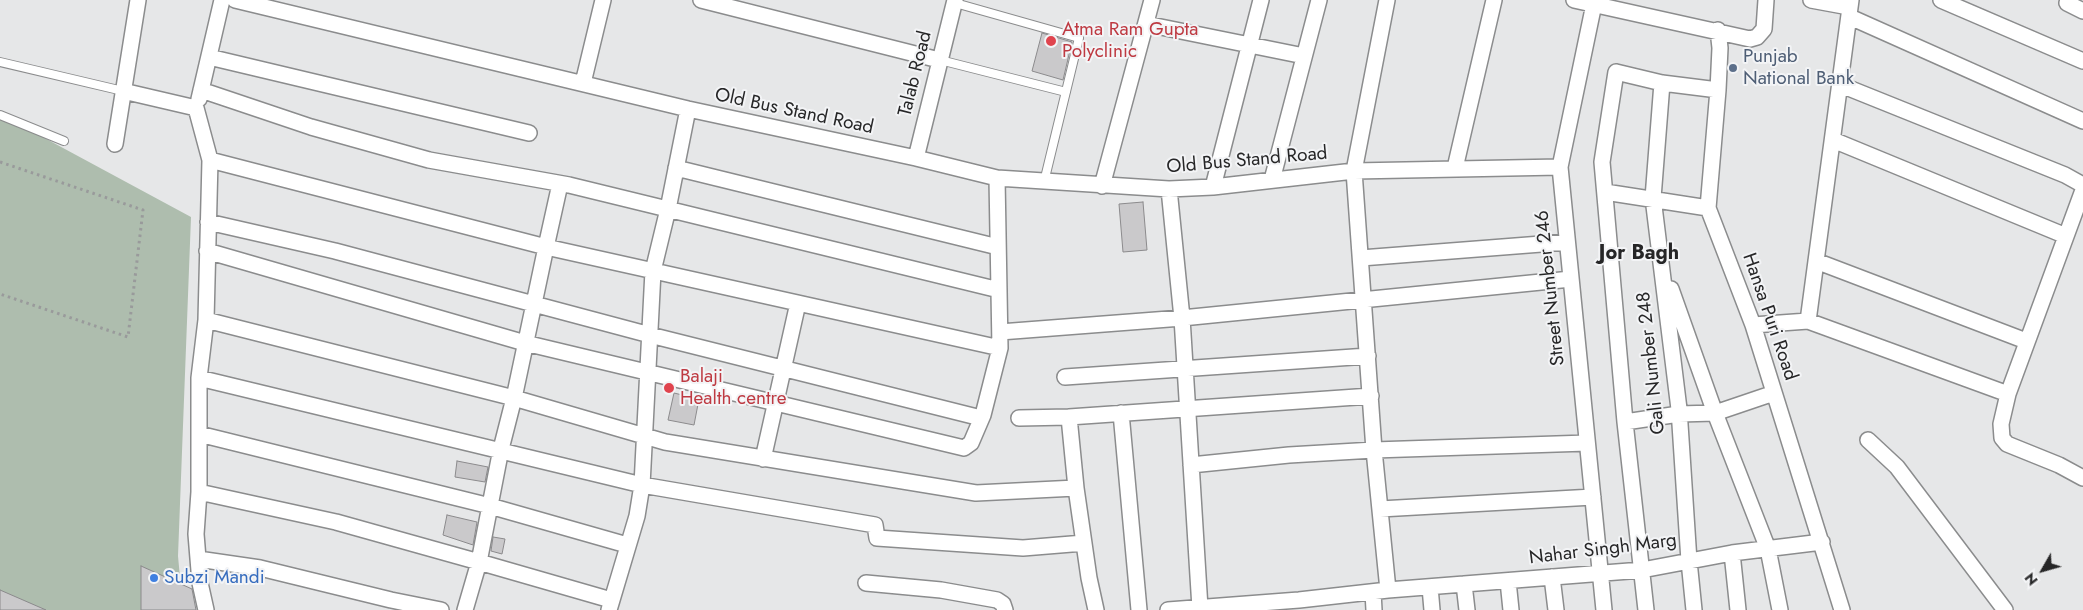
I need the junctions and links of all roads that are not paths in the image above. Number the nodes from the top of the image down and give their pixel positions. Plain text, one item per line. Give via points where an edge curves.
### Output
1 (138, 0) edge
2 (222, 0) edge
3 (235, 0) edge
4 (603, 0) edge
5 (701, 0) edge
6 (1152, 0) edge
7 (1261, 0) edge
8 (1320, 0) edge
9 (1387, 0) edge
10 (1494, 0) edge
11 (1576, 0) edge
12 (1766, 0) edge
13 (1811, 0) edge
14 (1941, 0) edge
15 (950, 1) edge
16 (2065, 1) edge
17 (1594, 4) junction
18 (292, 7) edge
19 (1850, 8) edge
20 (2083, 11) edge
21 (1146, 24) junction
22 (1718, 30) junction
23 (1249, 45) junction
24 (1304, 56) junction
25 (208, 57) junction
26 (940, 60) junction
27 (0, 62) edge
28 (2083, 62) edge
29 (1662, 82) junction
30 (583, 83) junction
31 (1841, 86) junction
32 (201, 90) junction
33 (1718, 90) junction
34 (122, 91) junction
35 (1066, 92) junction
36 (196, 108) junction
37 (688, 109) junction
38 (0, 115) edge
39 (2083, 121) edge
40 (529, 133) dead end
41 (1833, 140) junction
42 (64, 141) dead end
43 (115, 144) dead end
44 (916, 158) junction
45 (210, 160) junction
46 (1560, 167) junction
47 (676, 168) junction
48 (1456, 168) junction
49 (1354, 171) junction
50 (997, 178) junction
51 (1272, 180) junction
52 (1044, 182) junction
53 (560, 184) junction
54 (2083, 185) edge
55 (1102, 186) junction
56 (1212, 188) junction
57 (1169, 189) junction
58 (2083, 190) edge
59 (1605, 192) junction
60 (1654, 198) junction
61 (1708, 208) junction
62 (668, 209) junction
63 (208, 222) junction
64 (2066, 236) junction
65 (1567, 242) junction
66 (546, 246) junction
67 (998, 247) junction
68 (207, 251) junction
69 (1361, 258) junction
70 (1816, 261) junction
71 (1662, 264) junction
72 (653, 271) junction
73 (1570, 279) junction
74 (999, 290) junction
75 (1365, 300) junction
76 (534, 303) junction
77 (798, 303) junction
78 (1182, 318) junction
79 (206, 320) junction
80 (1808, 321) junction
81 (1752, 325) junction
82 (1000, 332) junction
83 (650, 335) junction
84 (2026, 341) junction
85 (525, 343) junction
86 (1000, 348) junction
87 (1368, 356) junction
88 (784, 367) junction
89 (1185, 368) junction
90 (649, 373) junction
91 (1065, 377) dead end
92 (199, 378) junction
93 (1774, 393) junction
94 (2008, 394) junction
95 (1371, 396) junction
96 (514, 398) junction
97 (776, 402) junction
98 (1188, 408) junction
99 (1121, 413) junction
100 (1715, 413) junction
101 (1679, 414) junction
102 (982, 418) junction
103 (1019, 418) dead end
104 (1069, 418) junction
105 (1625, 422) junction
106 (199, 434) junction
107 (644, 436) junction
108 (1868, 440) dead end
109 (1587, 443) junction
110 (501, 449) junction
111 (1374, 450) junction
112 (763, 458) junction
113 (1191, 465) junction
114 (2083, 478) edge
115 (642, 485) junction
116 (1076, 488) junction
117 (199, 492) junction
118 (1592, 497) junction
119 (490, 506) junction
120 (1380, 509) junction
121 (1822, 542) junction
122 (1084, 543) junction
123 (628, 545) junction
124 (1768, 549) junction
125 (1732, 553) junction
126 (198, 558) junction
127 (1689, 561) junction
128 (479, 562) junction
129 (1642, 570) junction
130 (1601, 574) junction
131 (1552, 577) junction
132 (1508, 581) junction
133 (866, 583) dead end
134 (1464, 584) junction
135 (1430, 587) junction
136 (1388, 590) junction
137 (1373, 592) junction
138 (610, 605) edge
139 (1300, 605) edge
140 (1208, 608) edge
141 (206, 610) edge
142 (440, 610) edge
143 (465, 610) edge
144 (1005, 610) edge
145 (1096, 610) edge
146 (1139, 610) edge
147 (1168, 610) edge
148 (1374, 610) edge
149 (1432, 610) edge
150 (1467, 610) edge
151 (1511, 610) edge
152 (1556, 610) edge
153 (1604, 610) edge
154 (1646, 610) edge
155 (1694, 610) edge
156 (1738, 610) edge
157 (1780, 610) edge
158 (1842, 610) edge
159 (2005, 610) edge

1 - 34 street
2 - 25 street
3 - 18 street, Old Bus Stand Road
4 - 30 street
5 - 26 street
6 - 21 street
7 - 23 street
8 - 24 street
9 - 49 street
10 - 48 street
11 - 17 street
12 - 22 street via 1764,30 1757,37
13 - 19 street
14 - 28 street
15 - 26 street, Talab Road
15 - 35 lane via 1079,38
16 - 20 street
17 - 22 street
17 - 46 street, Street Number 246
18 - 30 street, Old Bus Stand Road
19 - 31 street
19 - 39 street
21 - 23 street
21 - 55 street
22 - 33 street, Hansa Puri Road
23 - 24 street
23 - 56 street
24 - 51 street
25 - 32 street
25 - 40 street
26 - 35 lane
26 - 44 street, Talab Road
27 - 34 lane
29 - 33 street
29 - 59 street via 1616,72 1602,162
29 - 60 street, Gali Number 248
30 - 37 street, Old Bus Stand Road
31 - 41 street
31 - 54 street
32 - 36 street
32 - 53 street via 428,160
33 - 61 street, Hansa Puri Road
34 - 36 street
34 - 43 street
35 - 52 lane
36 - 45 street
37 - 44 street, Old Bus Stand Road
37 - 47 street
38 - 42 lane
41 - 64 street
41 - 70 street
44 - 50 street, Old Bus Stand Road
45 - 63 street
45 - 66 street
46 - 48 street
46 - 65 street, Street Number 246
47 - 62 street
47 - 67 street
48 - 49 street
49 - 51 street, Old Bus Stand Road
49 - 69 street
50 - 52 street, Old Bus Stand Road
50 - 67 street
51 - 56 street, Old Bus Stand Road
52 - 55 street, Old Bus Stand Road
53 - 62 street
53 - 66 street
55 - 57 street, Old Bus Stand Road
56 - 57 street, Old Bus Stand Road
57 - 78 street
58 - 64 street
59 - 60 street
59 - 105 street
60 - 61 street
60 - 71 street, Gali Number 248
61 - 81 street, Hansa Puri Road
62 - 72 street
62 - 74 street
63 - 68 street
63 - 76 street
64 - 84 street
65 - 69 street
65 - 73 street, Street Number 246
66 - 72 street
66 - 76 street
67 - 74 street
68 - 79 street
68 - 85 street
69 - 75 street
70 - 80 street
70 - 84 street
71 - 100 street
71 - 101 street, Gali Number 248
72 - 77 street
72 - 83 street
73 - 75 street
73 - 109 street, Street Number 246
74 - 82 street
75 - 78 street
75 - 87 street
76 - 83 street
76 - 85 street
77 - 86 street
77 - 88 street
78 - 82 street
78 - 89 street
79 - 92 street
79 - 96 street
80 - 81 street
80 - 94 street
81 - 93 street, Hansa Puri Road
82 - 86 street
83 - 88 street
83 - 90 street
84 - 94 street
85 - 90 street
85 - 96 street
86 - 102 street
87 - 89 street
87 - 95 street
88 - 97 street
88 - 102 street
89 - 91 street
89 - 98 street
90 - 97 street
90 - 107 street
92 - 106 street
92 - 110 street
93 - 100 street
93 - 121 street, Hansa Puri Road
94 - 114 street via 2001,424 2002,438 2007,444
95 - 98 street
95 - 111 street
96 - 107 street
96 - 110 street
97 - 102 street via 964,448 971,443
97 - 112 street
98 - 99 street
98 - 113 street
99 - 104 street
99 - 146 street
100 - 101 street
100 - 124 street
101 - 105 street
101 - 127 street, Gali Number 248
103 - 104 street
104 - 116 street
105 - 129 street
106 - 117 street
106 - 119 street
107 - 112 street
107 - 115 street
108 - 159 street via 1897,467
109 - 111 street
109 - 118 street, Street Number 246
110 - 115 street
110 - 119 street
111 - 113 street
111 - 120 street
112 - 116 street via 976,493
113 - 140 street
115 - 122 street via 874,525 876,538 1023,548
115 - 123 street
116 - 122 street
117 - 126 street
117 - 128 street via 336,522
118 - 120 street
118 - 130 street, Street Number 246
119 - 123 street
119 - 128 street
120 - 136 street
121 - 124 street, Nahar Singh Marg
121 - 158 street, Hansa Puri Road
122 - 145 street
123 - 138 street
124 - 125 street, Nahar Singh Marg
124 - 157 street
125 - 127 street, Nahar Singh Marg
125 - 156 street
126 - 141 street
126 - 142 street via 260,568
127 - 129 street, Nahar Singh Marg
127 - 155 street, Gali Number 248
128 - 138 street
128 - 143 street
129 - 130 street, Nahar Singh Marg
129 - 154 street
130 - 131 street, Nahar Singh Marg
130 - 153 street, Street Number 246
131 - 132 street, Nahar Singh Marg
131 - 152 street
132 - 134 street, Nahar Singh Marg
132 - 151 street
133 - 144 street via 941,590 997,600
134 - 135 street, Nahar Singh Marg
134 - 150 street
135 - 136 street, Nahar Singh Marg
135 - 149 street
136 - 137 street, Nahar Singh Marg
137 - 139 street, Nahar Singh Marg
137 - 148 street
139 - 140 street, Nahar Singh Marg
140 - 147 street, Nahar Singh Marg

